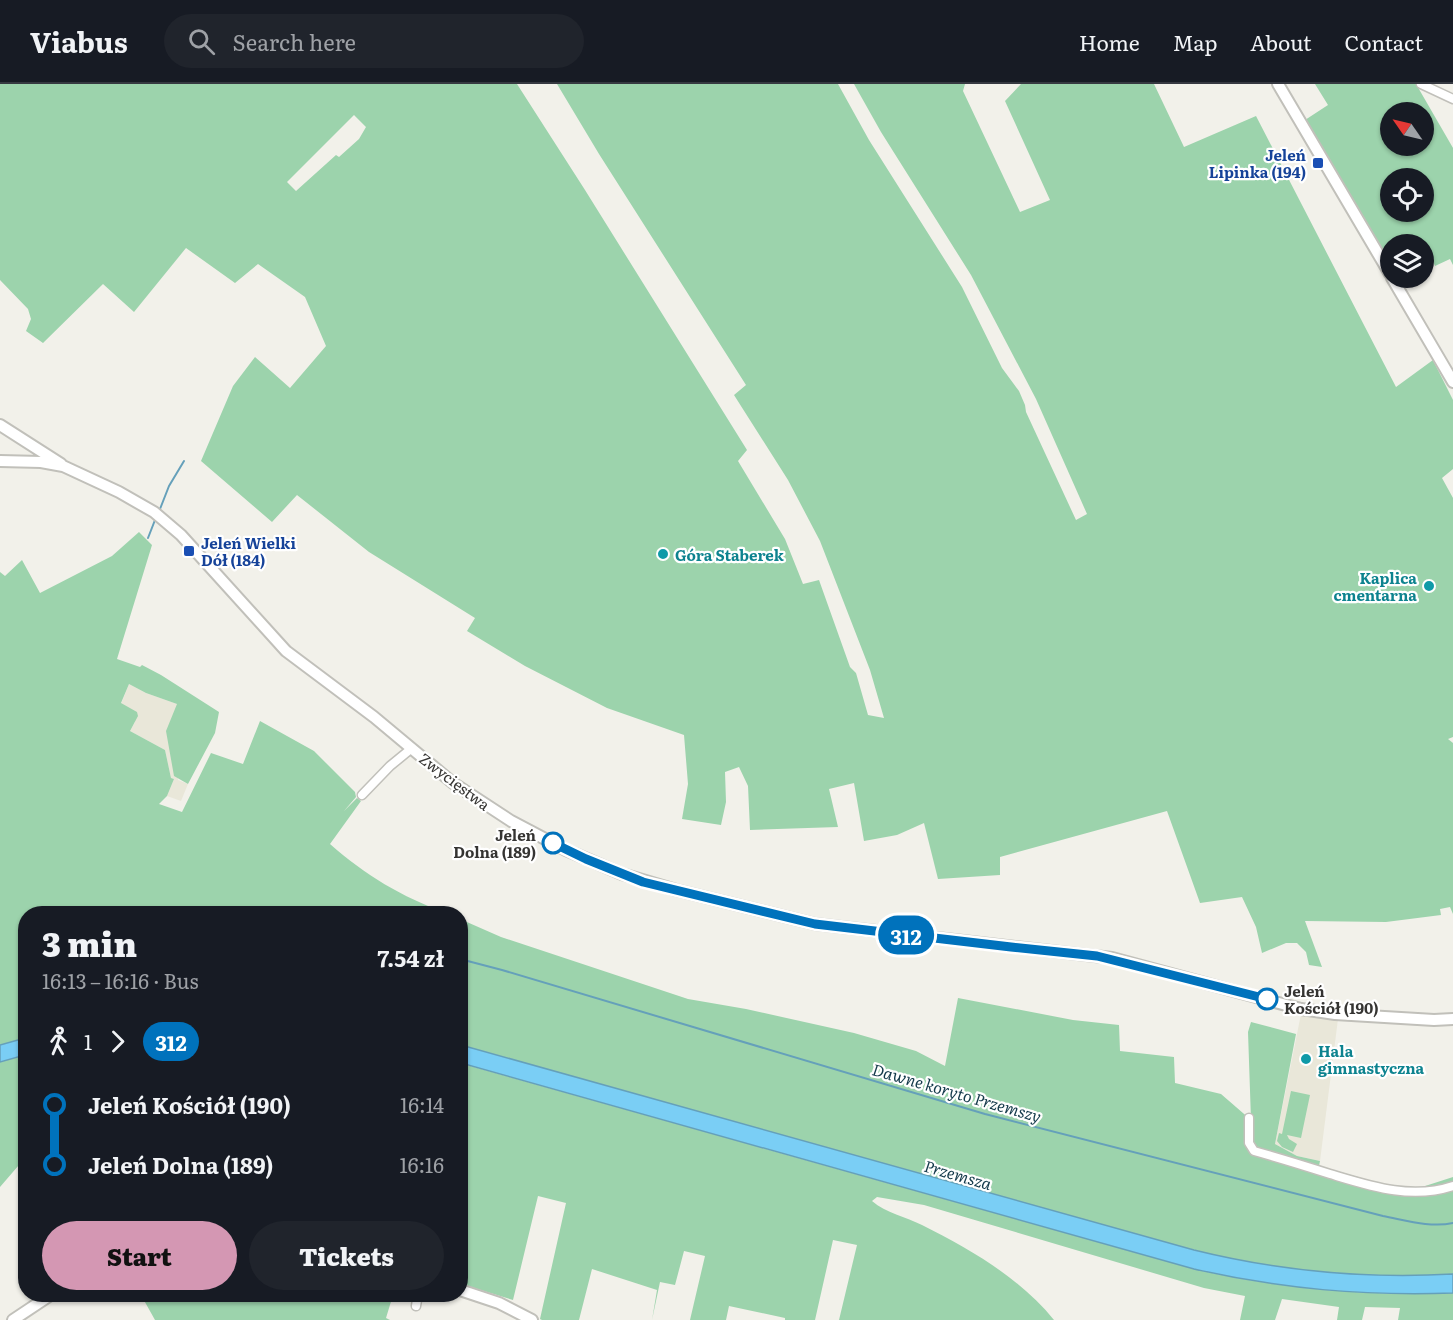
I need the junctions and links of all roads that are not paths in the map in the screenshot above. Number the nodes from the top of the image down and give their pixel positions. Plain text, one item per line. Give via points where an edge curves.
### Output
1 (1278, 84) edge
2 (1421, 84) edge
3 (1453, 99) edge
4 (1380, 257) edge
5 (1398, 288) edge
6 (1453, 382) edge
7 (0, 425) edge
8 (0, 461) edge
9 (63, 466) junction
10 (412, 748) junction
11 (362, 795) dead end
12 (1453, 1019) edge
13 (1249, 1118) dead end
14 (1453, 1186) edge
15 (468, 1293) edge
16 (40, 1302) edge
17 (417, 1302) edge
18 (416, 1306) dead end
19 (13, 1320) edge
20 (532, 1320) edge

1 - 4 street
2 - 3 street
5 - 6 street
7 - 9 street
8 - 9 street, Zwycięstwa
9 - 10 street, Zwycięstwa via 136,502 170,525 286,651
10 - 11 street
10 - 12 street, Zwycięstwa via 453,783 514,823 622,874 676,890 815,924 1112,958 1301,1009
13 - 14 street via 1248,1143 1254,1151 1369,1186 1434,1192
15 - 20 street
16 - 19 street
17 - 18 street

